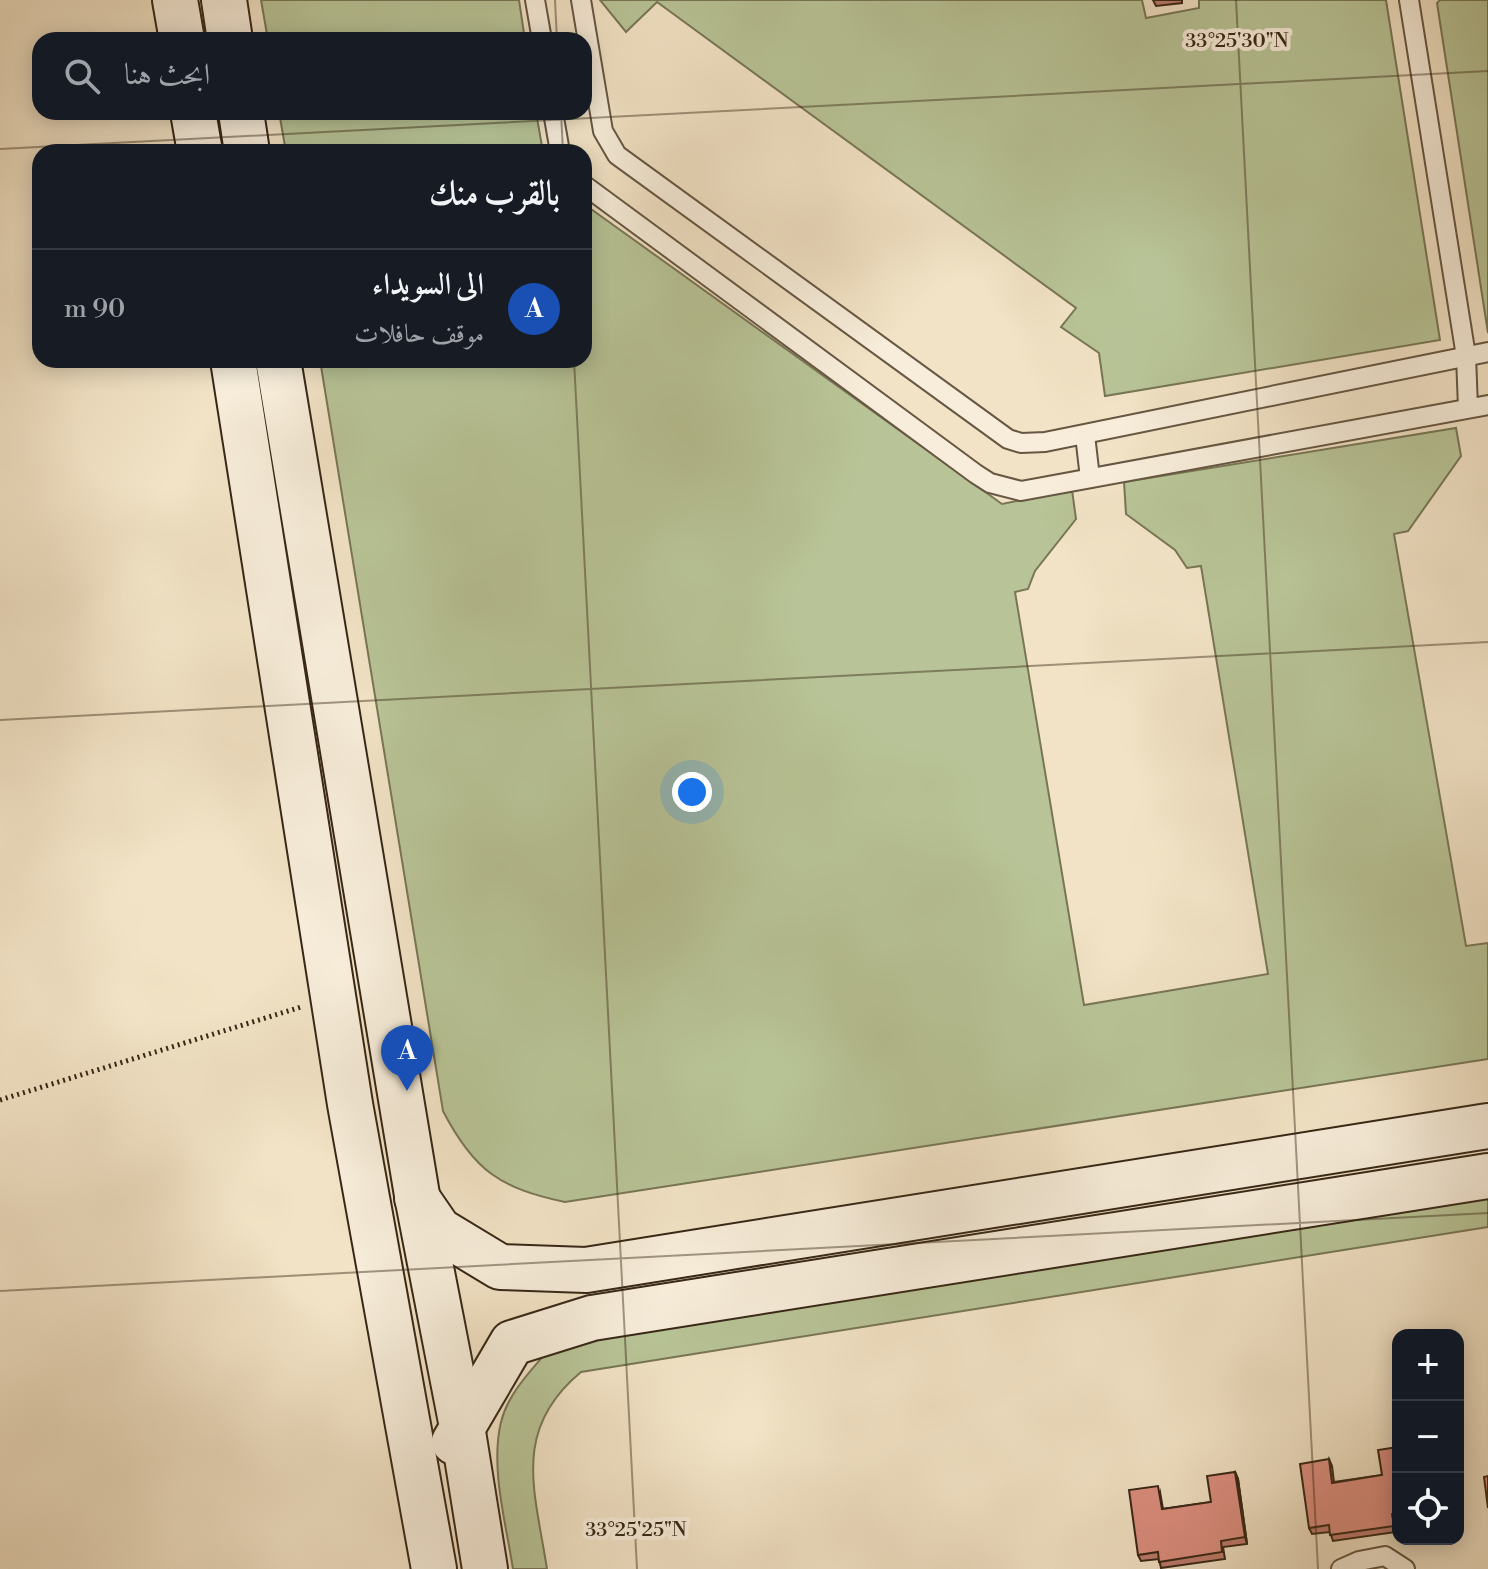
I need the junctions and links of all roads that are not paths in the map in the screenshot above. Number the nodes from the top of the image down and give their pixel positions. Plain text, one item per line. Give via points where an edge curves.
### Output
1 (175, 0) edge
2 (224, 0) edge
3 (535, 0) edge
4 (581, 0) edge
5 (1409, 0) edge
6 (181, 32) edge
7 (229, 32) edge
8 (541, 32) edge
9 (586, 32) edge
10 (592, 66) edge
11 (194, 120) edge
12 (242, 120) edge
13 (554, 120) edge
14 (199, 144) edge
15 (246, 144) edge
16 (559, 144) edge
17 (592, 191) edge
18 (1488, 352) edge
19 (1466, 356) junction
20 (234, 368) edge
21 (279, 368) edge
22 (1488, 405) edge
23 (1468, 408) junction
24 (1085, 435) junction
25 (1090, 478) junction
26 (350, 1104) junction
27 (1488, 1126) edge
28 (1488, 1176) edge
29 (418, 1201) junction
30 (463, 1432) junction
31 (421, 1480) junction
32 (434, 1569) edge
33 (485, 1569) edge
34 (1341, 1569) edge
35 (1405, 1569) edge

1 - 6 main road
2 - 7 main road
3 - 8 lane
4 - 9 lane
5 - 19 lane
10 - 24 lane via 603,131 617,155 1008,439 1033,444
11 - 14 main road
12 - 15 main road
13 - 16 lane
17 - 25 lane via 990,483 1021,491
18 - 19 lane
19 - 23 lane
19 - 24 lane
20 - 26 main road
21 - 29 main road
22 - 23 lane
23 - 25 lane
24 - 25 lane
26 - 29 main road
26 - 31 main road
27 - 29 main road via 586,1270 500,1267 439,1230
28 - 30 main road via 592,1318 512,1343
29 - 30 main road
30 - 31 main road
30 - 33 main road
31 - 32 main road
34 - 35 lane via 1385,1556

